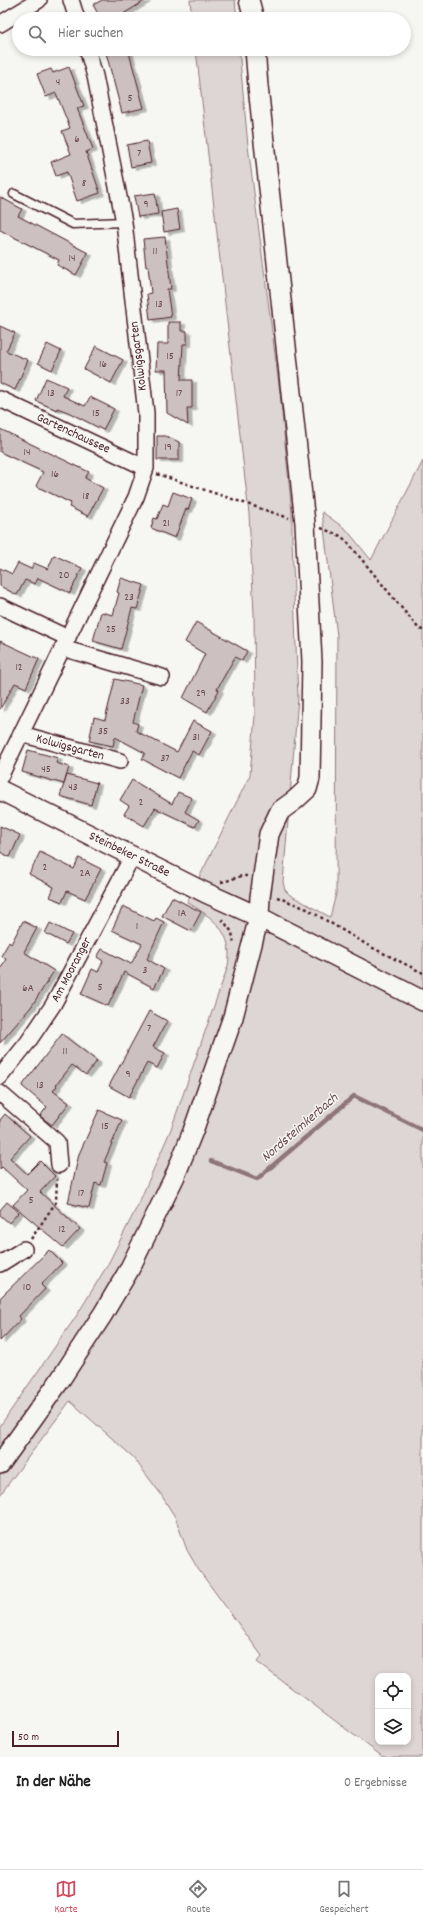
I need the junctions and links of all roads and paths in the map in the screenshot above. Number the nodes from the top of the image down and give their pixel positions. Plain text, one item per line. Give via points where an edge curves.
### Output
1 (40, 0) edge
2 (71, 0) edge
3 (250, 0) edge
4 (20, 12) edge
5 (75, 12) edge
6 (253, 12) edge
7 (12, 17) edge
8 (0, 24) edge
9 (88, 56) edge
10 (255, 56) edge
11 (14, 194) dead end
12 (124, 222) junction
13 (0, 399) edge
14 (146, 468) junction
15 (305, 523) junction
16 (0, 606) edge
17 (423, 630) edge
18 (65, 643) junction
19 (162, 677) dead end
20 (21, 734) junction
21 (120, 761) dead end
22 (0, 777) edge
23 (0, 790) edge
24 (132, 857) junction
25 (277, 897) dead end
26 (259, 917) junction
27 (423, 973) edge
28 (423, 1001) edge
29 (0, 1077) edge
30 (0, 1093) edge
31 (59, 1165) joint
32 (24, 1249) joint
33 (0, 1264) edge
34 (0, 1464) edge

1 - 4 street
2 - 5 street
3 - 6 street
7 - 8 street
9 - 12 street, Kolwigsgarten via 95,76
10 - 15 street
11 - 12 lane via 73,224
12 - 14 street, Kolwigsgarten via 146,413
13 - 14 street, Gartenchaussee
14 - 15 path via 162,476
14 - 18 street, Kolwigsgarten via 136,497
15 - 17 path via 336,534 349,544 419,629
15 - 26 street via 312,662 310,778 307,789 280,811 269,834
16 - 18 street
18 - 19 street
18 - 20 street, Kolwigsgarten
20 - 21 street, Kolwigsgarten
20 - 22 street, Kolwigsgarten
23 - 24 street, Steinbeker Straße
24 - 26 street, Steinbeker Straße
24 - 29 street, Am Mooranger via 53,1006
25 - 27 path via 307,909 369,946
26 - 28 street, Steinbeker Straße
26 - 34 street via 233,1017 188,1144 154,1222 129,1270 82,1348
30 - 31 street via 57,1142
31 - 32 path via 56,1202
32 - 33 street

